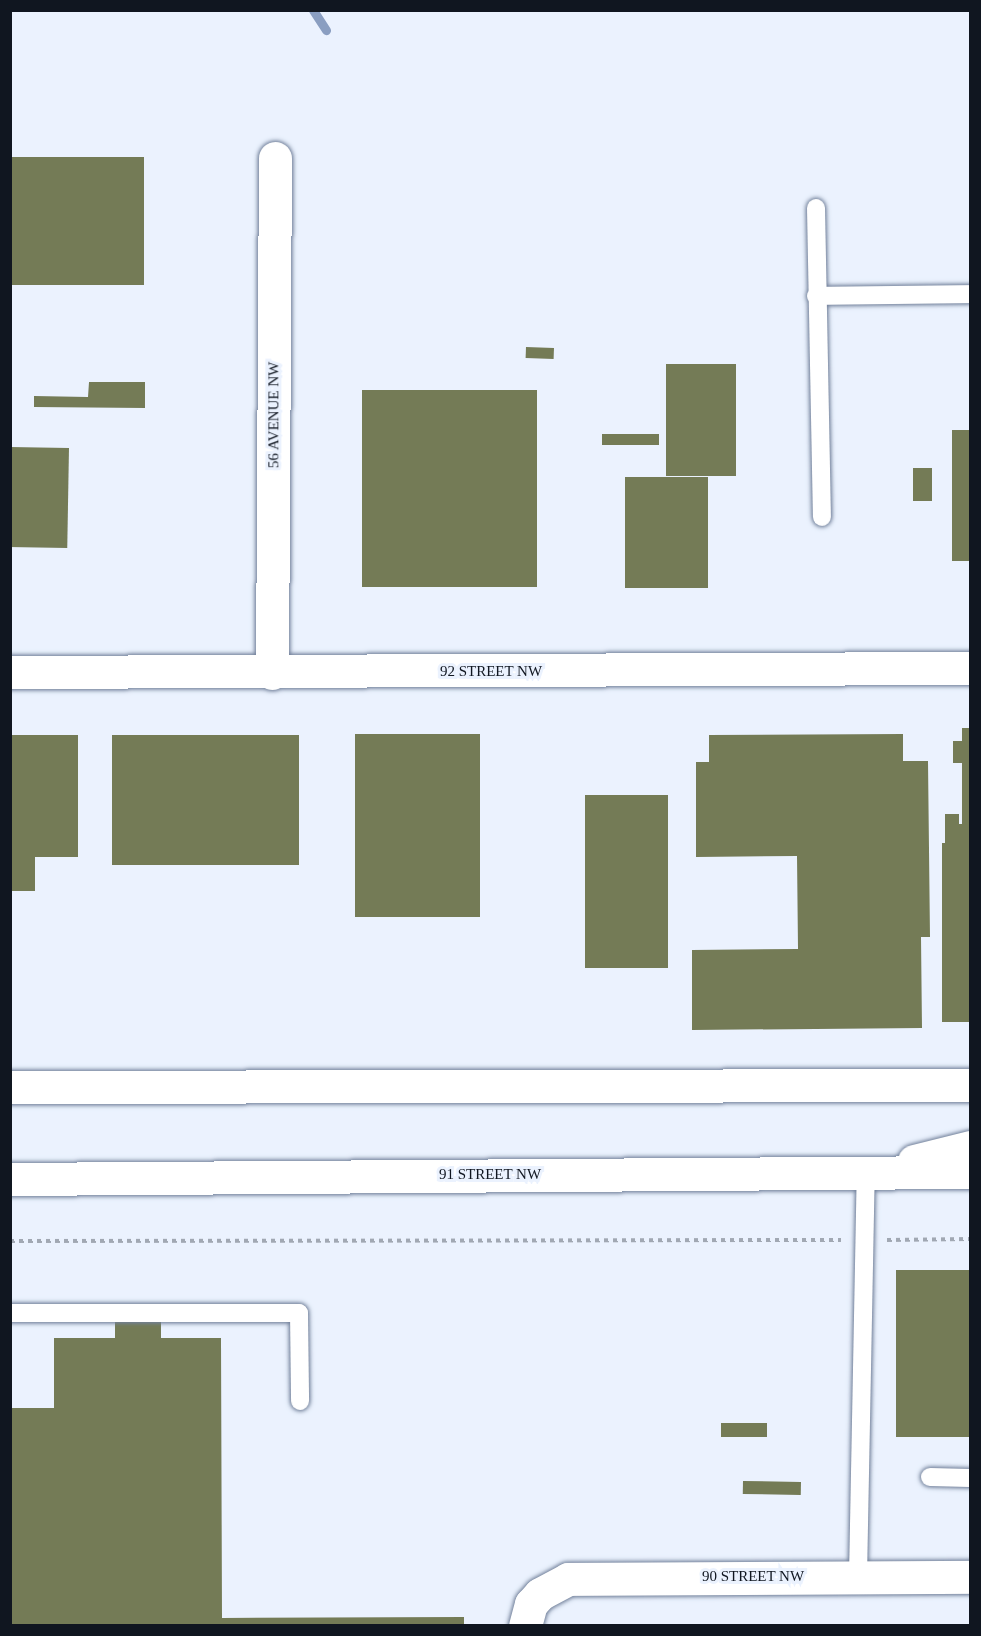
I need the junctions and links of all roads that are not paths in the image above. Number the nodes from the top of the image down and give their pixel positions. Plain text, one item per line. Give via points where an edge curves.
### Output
1 (275, 158) dead end
2 (816, 208) dead end
3 (970, 294) edge
4 (816, 296) junction
5 (822, 517) dead end
6 (970, 668) edge
7 (10, 672) edge
8 (272, 674) junction
9 (970, 1085) edge
10 (10, 1087) edge
11 (970, 1148) edge
12 (872, 1171) junction
13 (970, 1172) edge
14 (10, 1179) edge
15 (10, 1313) edge
16 (300, 1401) dead end
17 (930, 1478) dead end
18 (970, 1478) edge
19 (970, 1576) edge
20 (858, 1577) junction
21 (525, 1626) edge

1 - 8 main road, 56 AVENUE NW
2 - 4 lane
3 - 4 lane
4 - 5 lane
6 - 8 main road, 92 STREET NW
7 - 8 main road, 92 STREET NW
9 - 10 main road
11 - 12 main road
12 - 13 main road, 91 STREET NW
12 - 14 main road, 91 STREET NW
12 - 20 lane via 866,1240
15 - 16 lane via 299,1313
17 - 18 lane
19 - 20 main road, 90 STREET NW
20 - 21 main road, 90 STREET NW via 582,1578 554,1584 540,1594 531,1604

